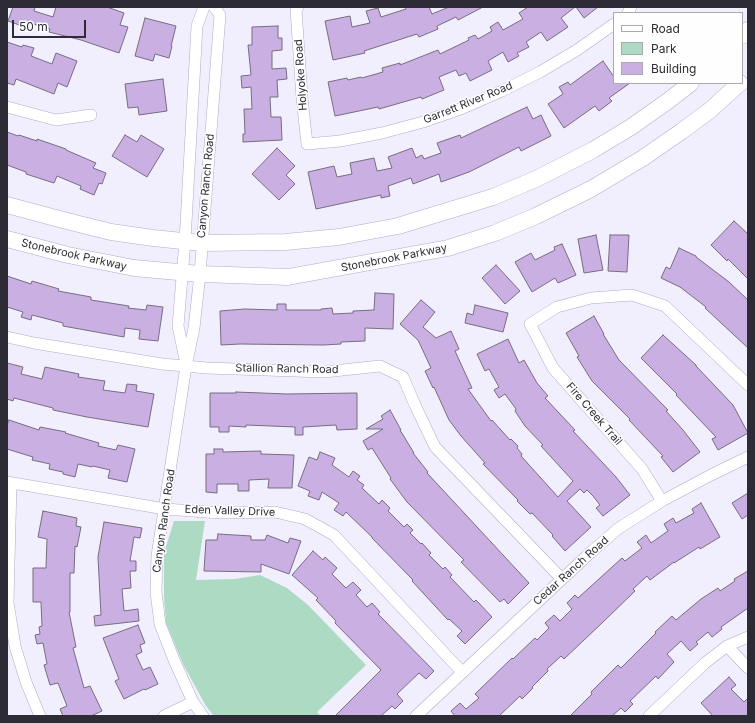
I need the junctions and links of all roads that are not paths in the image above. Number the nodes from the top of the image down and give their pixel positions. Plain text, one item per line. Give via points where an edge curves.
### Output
1 (204, 7) edge
2 (214, 7) edge
3 (298, 7) edge
4 (613, 25) edge
5 (689, 84) edge
6 (739, 84) edge
7 (7, 107) edge
8 (92, 115) dead end
9 (307, 144) joint
10 (7, 205) edge
11 (7, 238) edge
12 (185, 241) junction
13 (202, 243) junction
14 (182, 273) junction
15 (200, 274) junction
16 (7, 337) edge
17 (186, 366) junction
18 (748, 385) edge
19 (748, 457) edge
20 (9, 483) edge
21 (662, 501) junction
22 (165, 509) junction
23 (562, 580) junction
24 (748, 637) edge
25 (727, 646) junction
26 (748, 668) edge
27 (462, 672) junction
28 (193, 702) junction
29 (40, 716) edge
30 (164, 716) edge
31 (203, 716) edge
32 (416, 716) edge
33 (649, 716) edge

1 - 12 street, Canyon Ranch Road via 197,26
2 - 13 street, Canyon Ranch Road via 220,14
3 - 9 street, Holyoke Road via 296,9
4 - 9 street, Garrett River Road via 540,72 463,108 382,133
5 - 13 main road via 631,127 593,150 536,179 493,197 398,226 339,237 285,242
6 - 15 main road, Stonebrook Parkway via 709,111 636,162 591,189 536,216 495,232 448,248 288,277
7 - 8 street via 56,120
10 - 12 main road via 111,232
11 - 14 main road, Stonebrook Parkway via 106,263
12 - 13 main road
12 - 14 street, Canyon Ranch Road
13 - 15 street, Canyon Ranch Road
14 - 15 main road, Stonebrook Parkway
14 - 17 street, Canyon Ranch Road via 178,326
15 - 17 street, Canyon Ranch Road via 194,328
16 - 17 street, Stallion Ranch Road
17 - 22 street, Canyon Ranch Road
17 - 23 street, Stallion Ranch Road via 324,372 380,366 403,377 435,447
18 - 21 street, Fire Creek Trail via 665,306 632,295 590,298 556,307 530,324 553,368 642,469
19 - 21 street, Cedar Ranch Road
20 - 22 street, Eden Valley Drive
20 - 29 street via 8,603 15,646
21 - 23 street, Cedar Ranch Road via 619,528
22 - 27 street, Eden Valley Drive via 220,513 274,512 306,519 334,535
22 - 28 street, Canyon Ranch Road via 157,556 156,592 160,624
23 - 27 street, Cedar Ranch Road
24 - 25 street
25 - 26 street
25 - 33 street via 705,663
27 - 32 street, Cedar Ranch Road
28 - 30 street
28 - 31 street, Canyon Ranch Road

